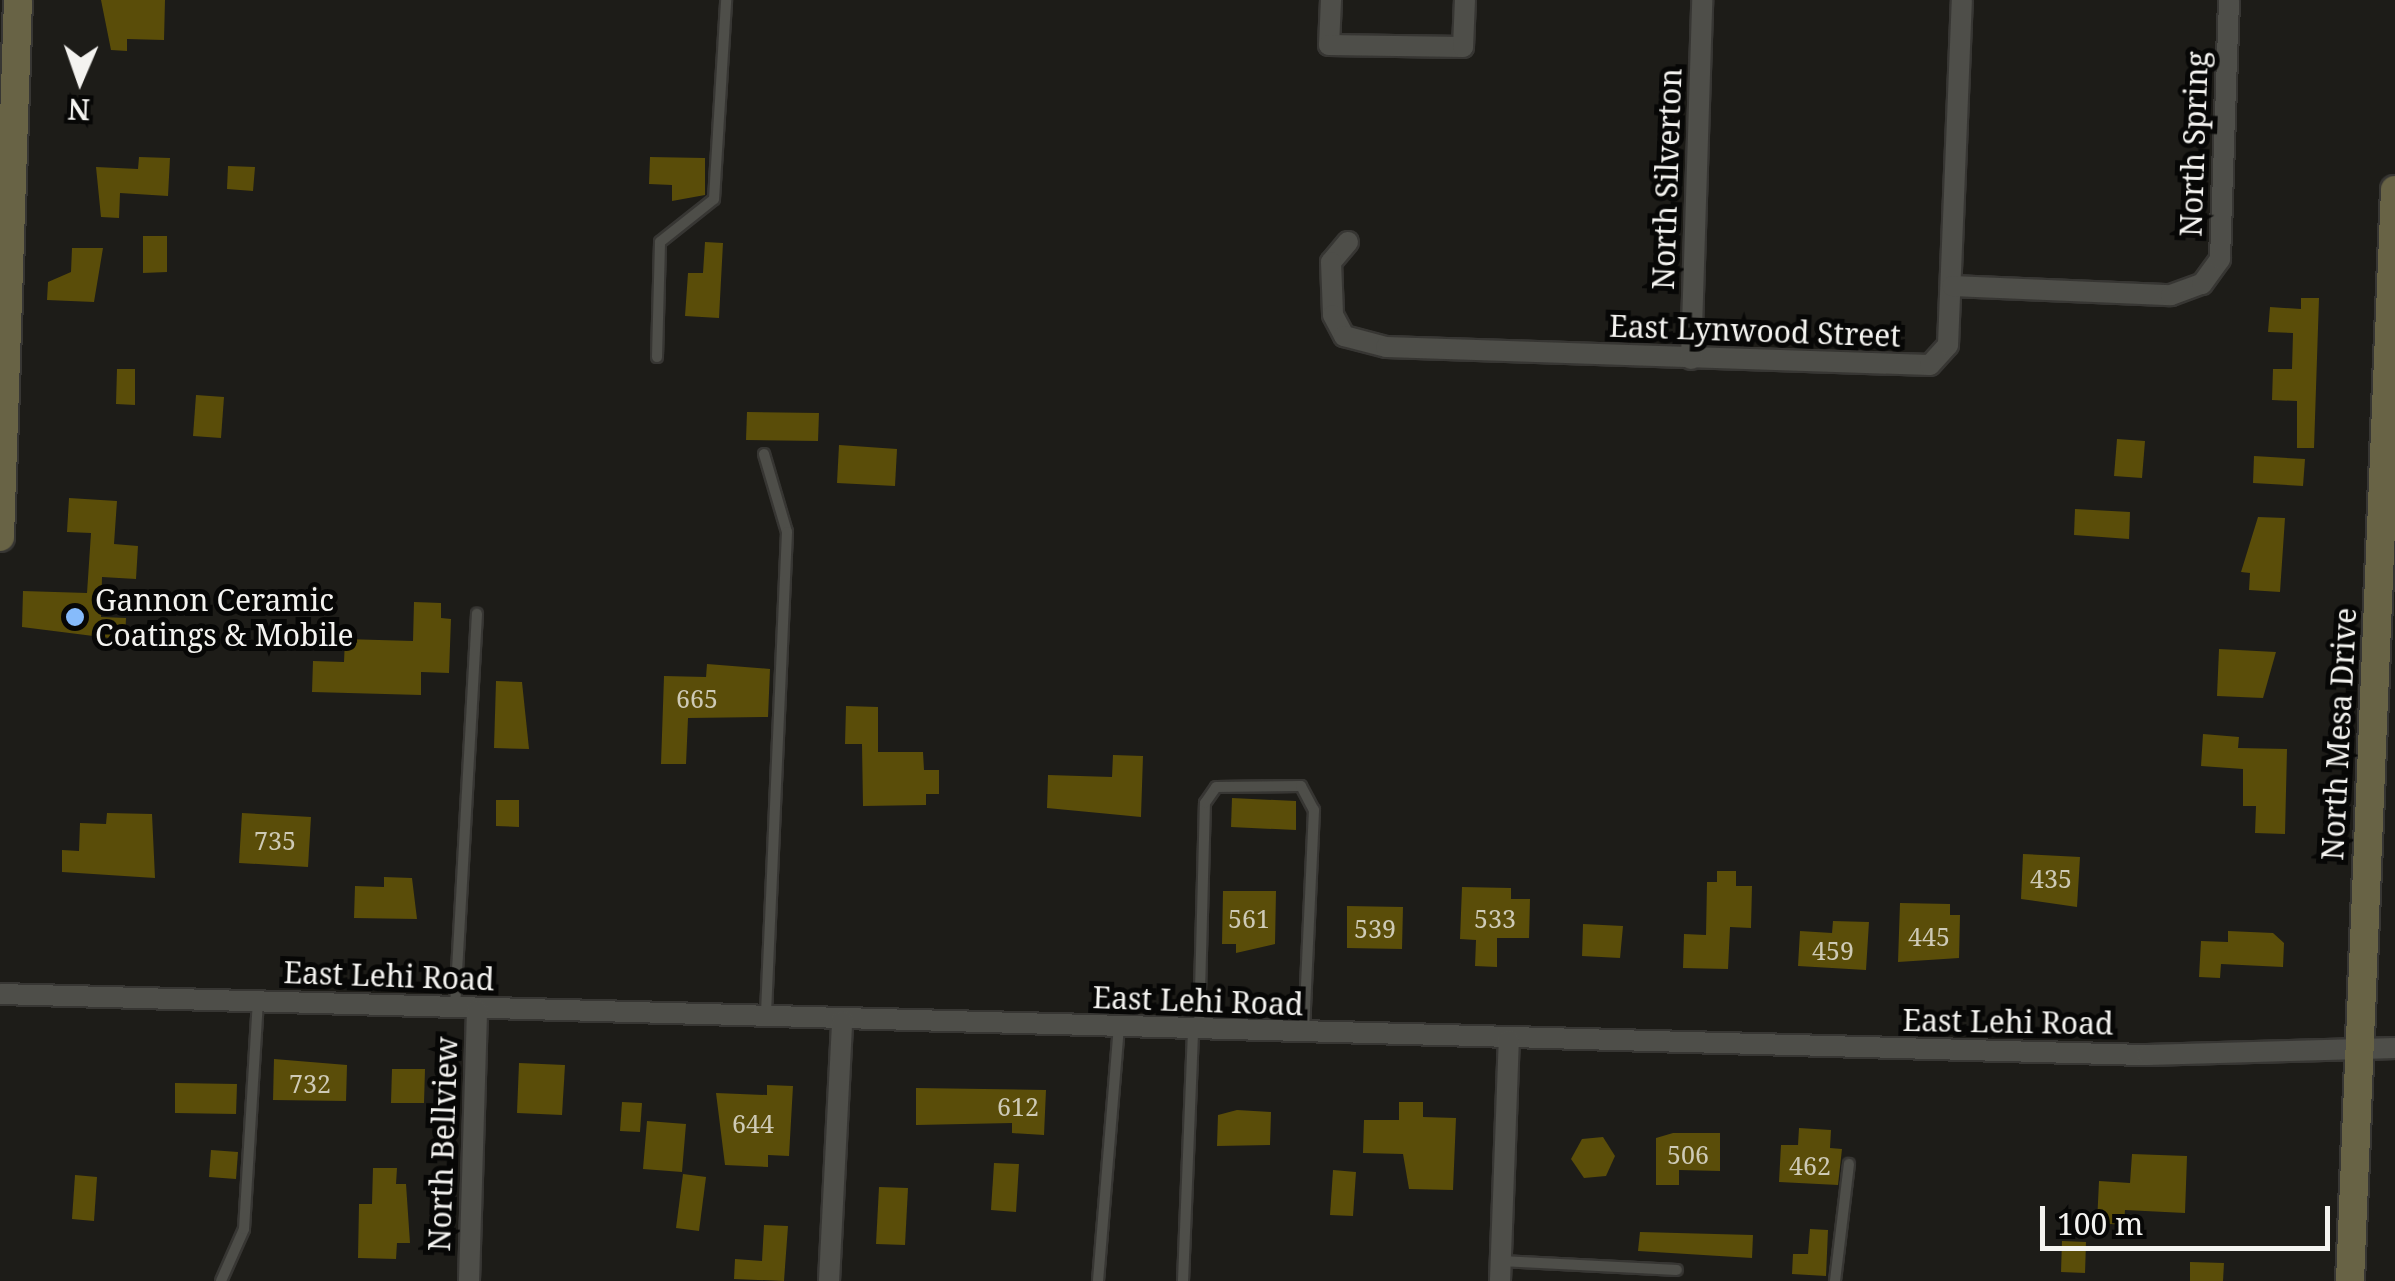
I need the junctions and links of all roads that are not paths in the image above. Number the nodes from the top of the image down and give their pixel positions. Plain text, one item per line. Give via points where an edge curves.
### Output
1 (726, 0) edge
2 (1331, 0) edge
3 (1465, 0) edge
4 (1702, 0) edge
5 (1962, 0) edge
6 (2229, 0) edge
7 (12, 2) edge
8 (2395, 190) edge
9 (1348, 242) dead end
10 (1952, 286) junction
11 (657, 357) dead end
12 (1691, 359) junction
13 (2, 430) edge
14 (764, 454) dead end
15 (2390, 457) edge
16 (0, 537) edge
17 (477, 614) dead end
18 (0, 994) edge
19 (258, 1002) junction
20 (454, 1008) junction
21 (477, 1010) junction
22 (766, 1019) junction
23 (842, 1021) junction
24 (1119, 1028) junction
25 (1196, 1031) junction
26 (1304, 1034) junction
27 (1508, 1040) junction
28 (2358, 1047) junction
29 (2395, 1048) edge
30 (1849, 1164) dead end
31 (1676, 1270) dead end
32 (1501, 1271) edge
33 (221, 1281) edge
34 (469, 1281) edge
35 (829, 1281) edge
36 (1098, 1281) edge
37 (1183, 1281) edge
38 (1835, 1281) edge
39 (2350, 1281) edge

1 - 11 lane via 714,198 660,242
2 - 3 street via 1328,45 1464,47
4 - 12 street, North Silverton
5 - 10 street, East Lynwood Street
6 - 10 street, North Spring via 2220,259 2202,284 2171,295
7 - 13 street
8 - 15 street, North Mesa Drive
9 - 12 street, East Lynwood Street via 1331,262 1330,287 1344,336 1386,347
10 - 12 street, East Lynwood Street via 1948,345 1930,365
13 - 16 street
14 - 22 lane via 786,532
15 - 28 street, North Mesa Drive
17 - 20 lane
18 - 19 street, East Lehi Road
19 - 20 street, East Lehi Road
19 - 33 lane via 244,1229
20 - 21 street, East Lehi Road
21 - 22 street, East Lehi Road
21 - 34 street, North Bellview
22 - 23 street, East Lehi Road
23 - 24 street, East Lehi Road
23 - 35 street
24 - 25 street, East Lehi Road
24 - 36 lane
25 - 26 street, East Lehi Road
25 - 26 lane via 1205,803 1216,788 1301,786 1314,810
25 - 37 lane
26 - 27 street, East Lehi Road
27 - 28 street, East Lehi Road via 2196,1056
27 - 32 street
28 - 29 street, East Lehi Road
28 - 39 street, North Mesa Drive
30 - 38 lane
31 - 32 lane

